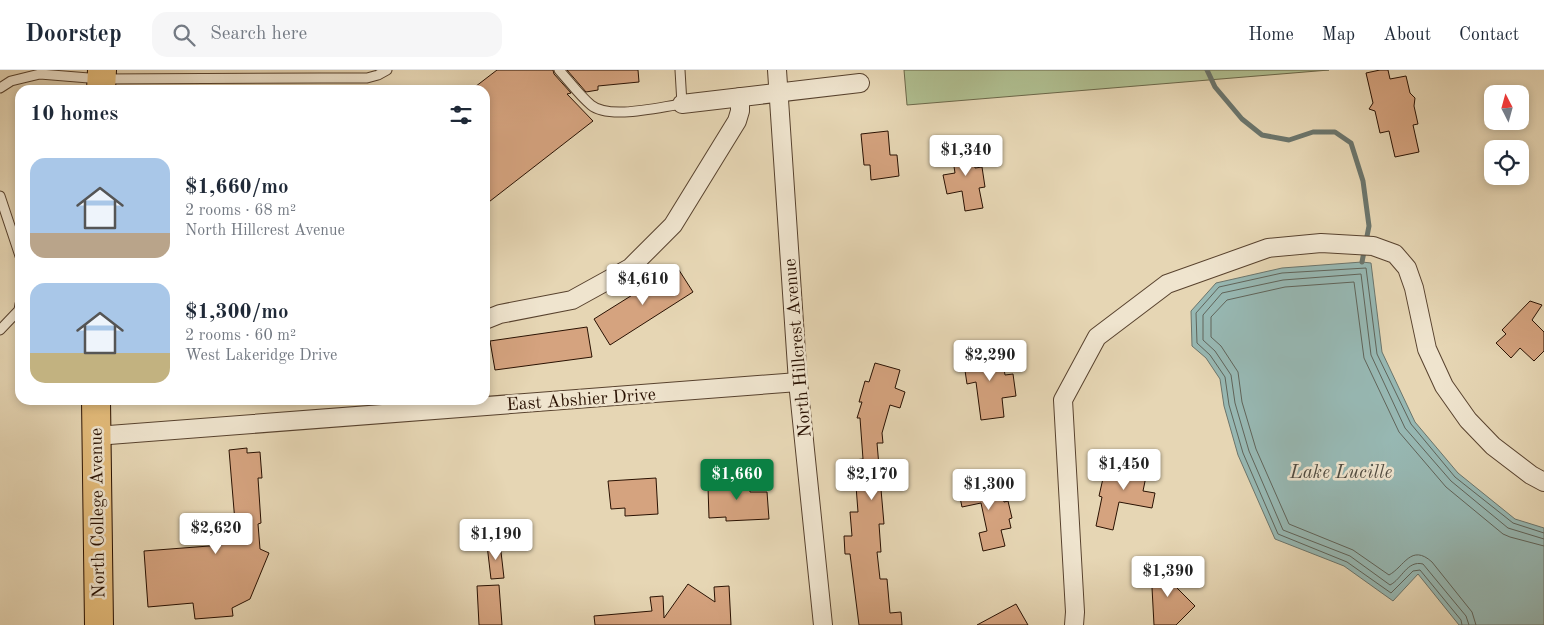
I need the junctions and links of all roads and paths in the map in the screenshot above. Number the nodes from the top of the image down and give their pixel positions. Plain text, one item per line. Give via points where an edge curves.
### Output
1 (387, 70) edge
2 (559, 70) edge
3 (680, 70) edge
4 (777, 70) edge
5 (227, 74) edge
6 (101, 80) edge
7 (860, 83) dead end
8 (0, 88) edge
9 (778, 93) junction
10 (740, 97) junction
11 (682, 104) junction
12 (0, 196) edge
13 (15, 241) edge
14 (15, 314) edge
15 (490, 318) edge
16 (0, 330) edge
17 (798, 382) junction
18 (490, 401) edge
19 (96, 405) edge
20 (423, 405) edge
21 (407, 406) edge
22 (96, 436) junction
23 (1544, 482) edge
24 (99, 625) edge
25 (823, 625) edge
26 (1074, 625) edge

1 - 5 lane via 367,78
2 - 11 lane via 591,105 601,111 614,113
3 - 11 lane
4 - 9 street, North Hillcrest Avenue
5 - 6 lane
6 - 8 lane via 40,74 12,81
7 - 9 street
9 - 10 street
9 - 17 street, North Hillcrest Avenue
10 - 11 street
10 - 15 street via 737,121 673,225 630,268 572,300
12 - 13 lane
14 - 16 lane
17 - 18 street, East Abshier Drive
17 - 25 street, North Hillcrest Avenue
19 - 22 main road, North College Avenue
20 - 21 street, East Abshier Drive
21 - 22 street, East Abshier Drive
22 - 24 main road, North College Avenue
23 - 26 street via 1493,446 1468,420 1444,386 1427,349 1407,268 1395,254 1373,246 1321,243 1268,248 1167,284 1097,337 1063,400

